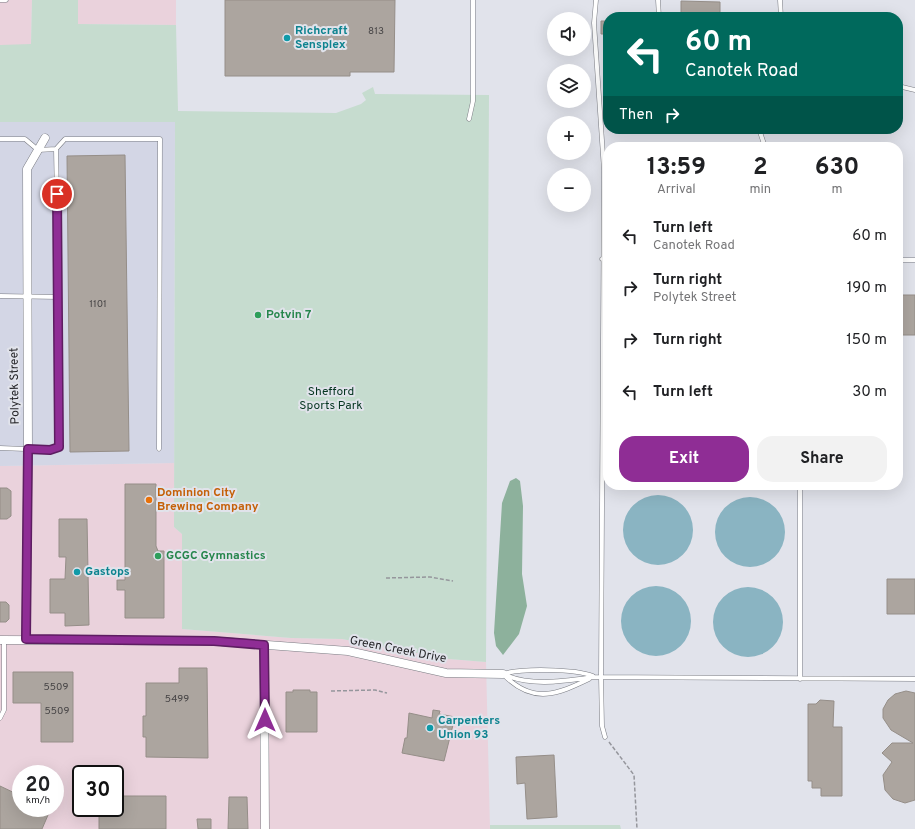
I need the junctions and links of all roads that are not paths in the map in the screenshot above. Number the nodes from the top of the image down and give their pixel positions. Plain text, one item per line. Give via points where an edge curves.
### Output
1 (0, 0) edge
2 (6, 0) edge
3 (473, 0) edge
4 (596, 0) edge
5 (658, 0) edge
6 (780, 0) edge
7 (659, 12) edge
8 (781, 12) edge
9 (903, 87) edge
10 (915, 90) edge
11 (468, 119) dead end
12 (45, 138) dead end
13 (0, 139) edge
14 (56, 149) junction
15 (38, 150) junction
16 (603, 155) edge
17 (603, 214) edge
18 (602, 258) joint
19 (903, 260) edge
20 (915, 260) edge
21 (0, 296) edge
22 (26, 297) junction
23 (59, 297) junction
24 (0, 448) edge
25 (28, 449) junction
26 (159, 449) dead end
27 (800, 490) edge
28 (26, 639) junction
29 (2, 640) edge
30 (264, 645) junction
31 (503, 674) junction
32 (594, 677) junction
33 (601, 677) junction
34 (800, 679) junction
35 (915, 679) edge
36 (0, 718) edge
37 (605, 737) road end
38 (265, 829) edge

1 - 2 lane
3 - 11 lane via 473,100
4 - 16 lane via 594,24
5 - 7 lane
6 - 8 lane
9 - 10 lane
12 - 15 street, Polytek Street
13 - 15 lane via 25,139
14 - 15 lane
14 - 23 lane
14 - 26 lane via 65,139 160,139
15 - 22 street, Polytek Street via 26,168
17 - 18 lane
18 - 33 lane
19 - 20 lane
21 - 22 lane
22 - 23 lane
22 - 25 street, Polytek Street
23 - 25 lane via 59,447 50,450
24 - 25 lane
25 - 28 street, Polytek Street
27 - 34 lane
28 - 29 street, Green Creek Drive
28 - 30 street, Green Creek Drive via 214,641
29 - 36 lane via 4,710
30 - 31 street, Green Creek Drive via 361,653 446,672
30 - 38 street
31 - 32 lane via 516,670 583,673
31 - 32 lane via 517,680 561,682
31 - 32 lane via 517,687 541,695 568,690
32 - 33 lane
33 - 34 lane
33 - 37 lane via 602,726
34 - 35 lane

